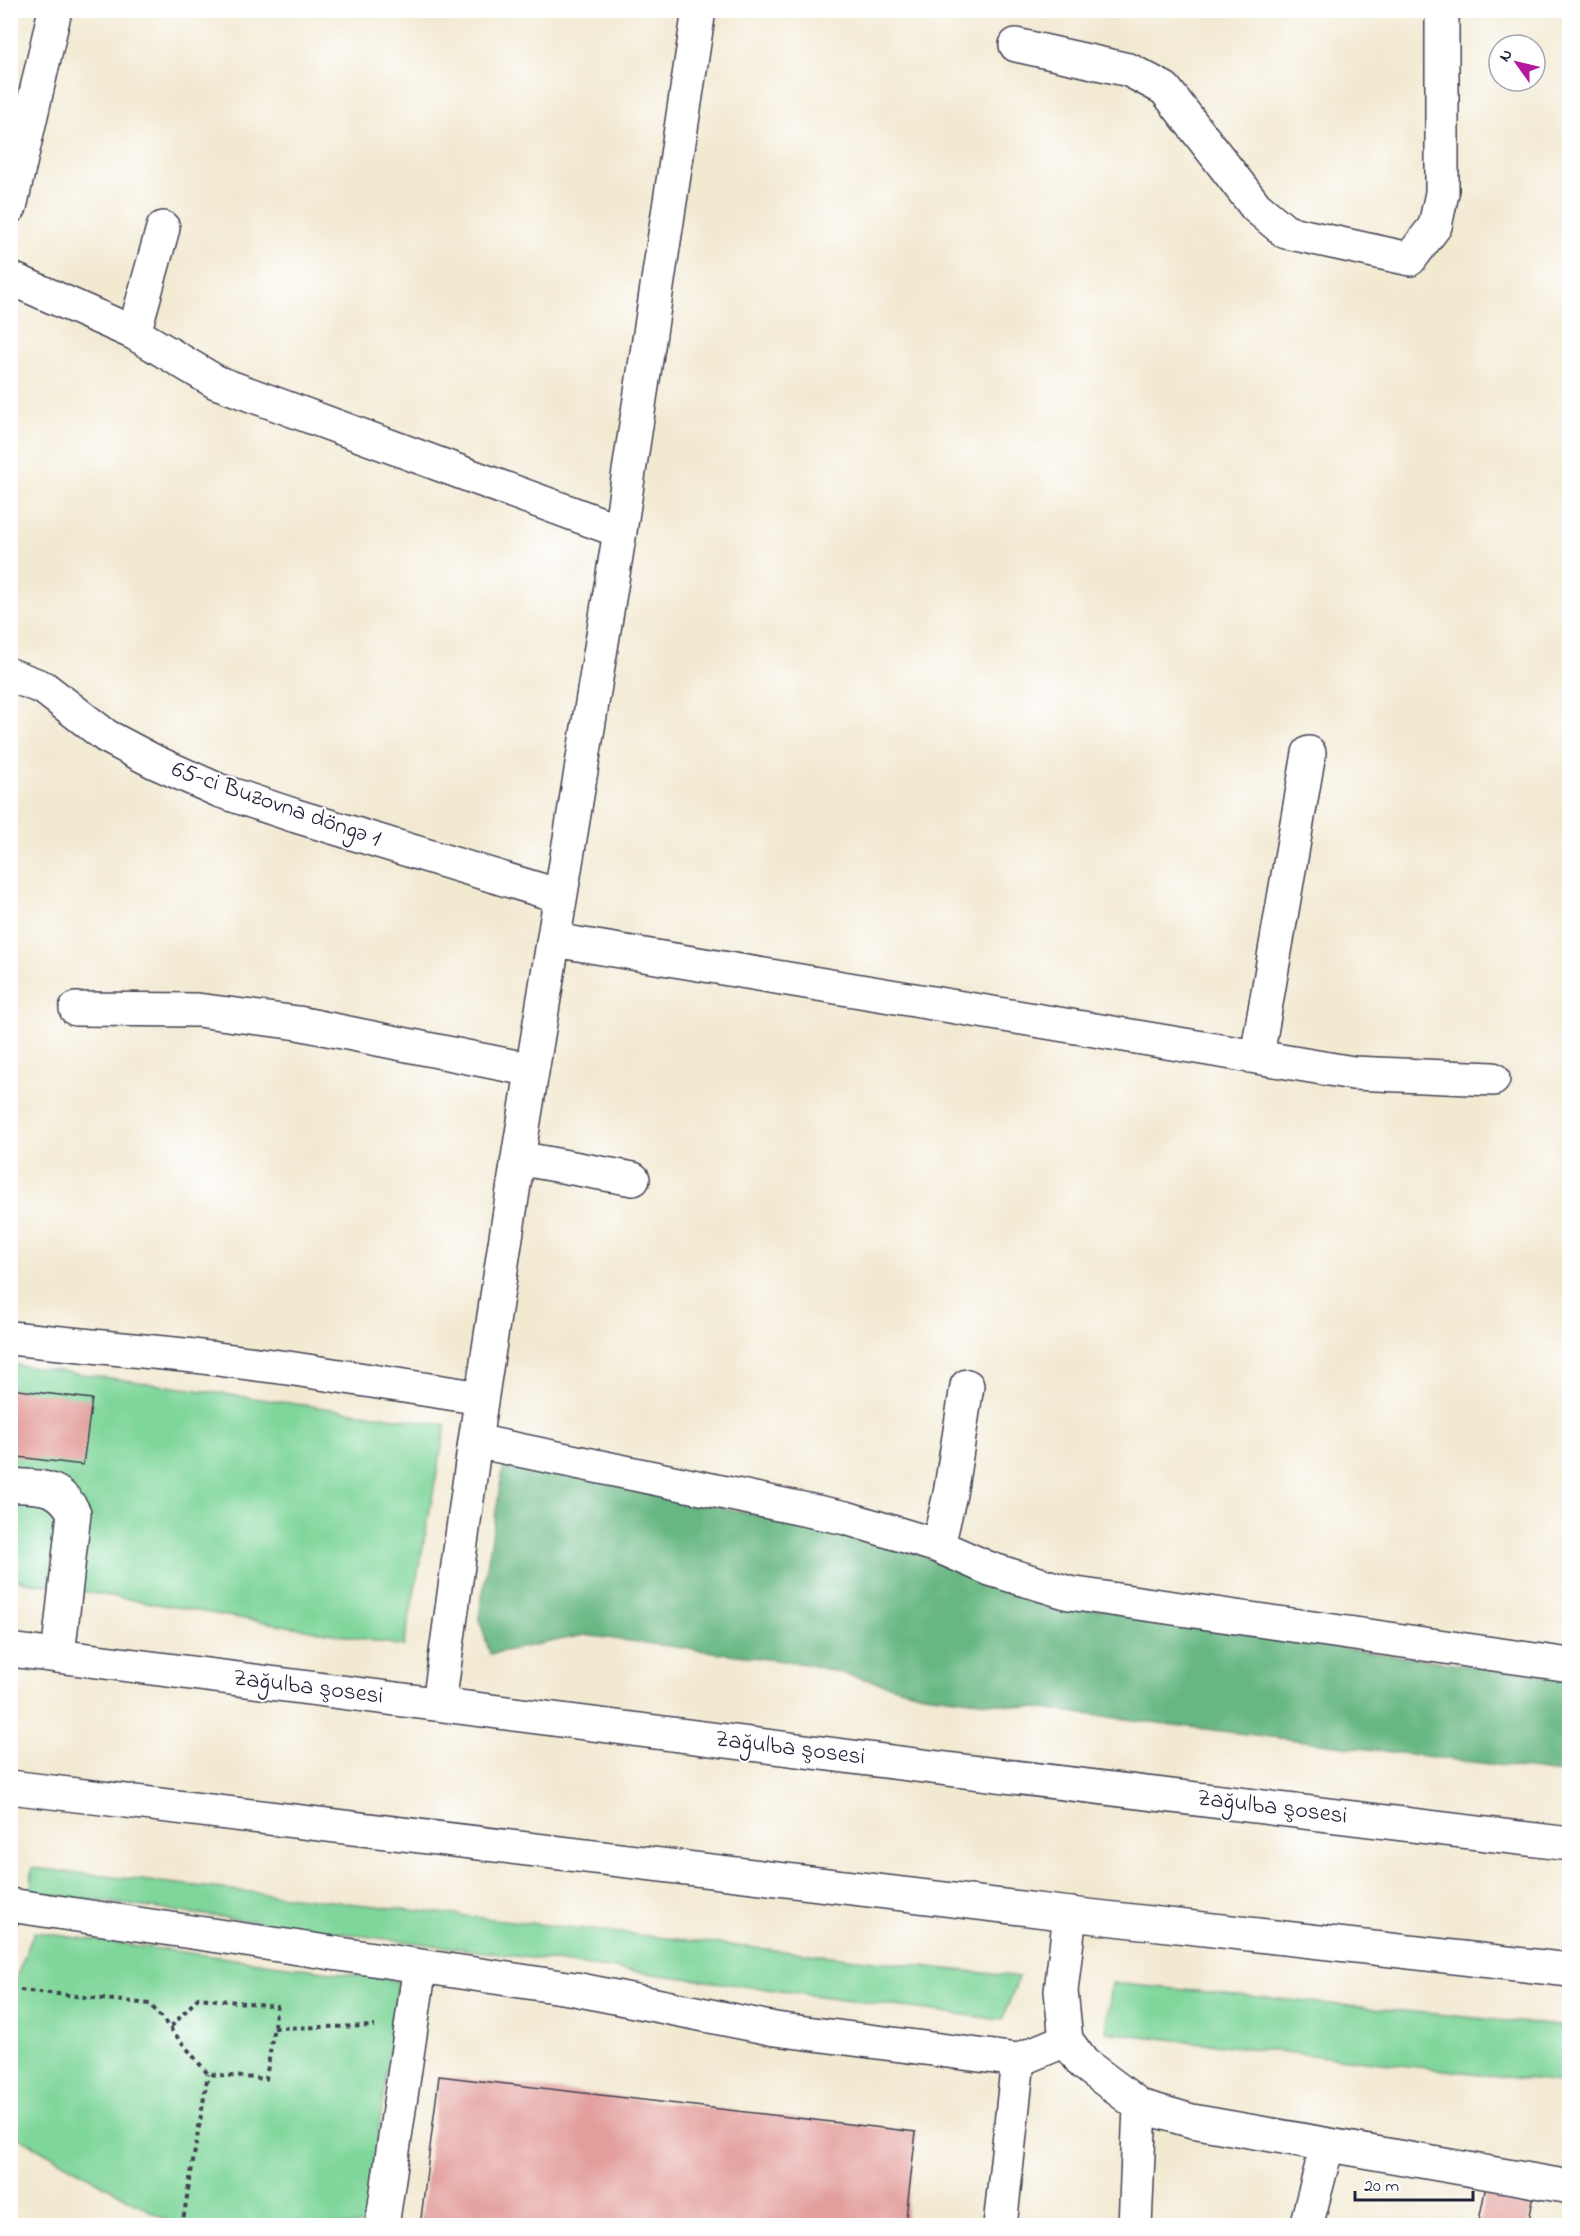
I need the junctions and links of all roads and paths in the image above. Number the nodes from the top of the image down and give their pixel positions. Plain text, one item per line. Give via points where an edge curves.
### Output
1 (55, 10) edge
2 (699, 10) edge
3 (1442, 10) edge
4 (1016, 45) dead end
5 (10, 207) edge
6 (163, 228) dead end
7 (10, 278) edge
8 (134, 333) junction
9 (620, 531) junction
10 (10, 675) edge
11 (1309, 753) dead end
12 (560, 896) junction
13 (554, 940) junction
14 (76, 1010) dead end
15 (1257, 1056) junction
16 (532, 1070) junction
17 (1493, 1079) dead end
18 (518, 1158) junction
19 (633, 1179) dead end
20 (10, 1338) edge
21 (967, 1386) dead end
22 (481, 1398) junction
23 (475, 1441) junction
24 (10, 1485) edge
25 (938, 1546) junction
26 (10, 1650) edge
27 (58, 1656) junction
28 (1569, 1665) edge
29 (439, 1704) junction
30 (10, 1787) edge
31 (1569, 1844) edge
32 (10, 1905) edge
33 (1070, 1914) junction
34 (420, 1966) junction
35 (1569, 1970) edge
36 (11, 1989) edge
37 (381, 2026) dead end
38 (274, 2028) junction
39 (170, 2029) junction
40 (1066, 2040) junction
41 (1018, 2060) junction
42 (208, 2074) junction
43 (1140, 2106) junction
44 (1327, 2146) junction
45 (1569, 2187) edge
46 (182, 2226) edge
47 (382, 2226) edge
48 (1000, 2226) edge
49 (1135, 2226) edge
50 (1306, 2226) edge

1 - 5 main road
2 - 9 main road
3 - 4 main road via 1442,193 1435,226 1410,259 1286,232 1256,207 1165,89 1129,70
6 - 8 main road
7 - 8 main road
8 - 9 main road via 216,382
9 - 12 main road
10 - 12 main road, 65-ci Buzovna döngə 1 via 44,688 106,736 218,790
11 - 15 main road
12 - 13 main road
13 - 15 main road
13 - 16 main road
14 - 16 main road via 196,1010 287,1021
15 - 17 main road via 1353,1073
16 - 18 main road
18 - 19 main road
18 - 22 main road
20 - 22 main road via 194,1356
21 - 25 main road
22 - 23 main road
23 - 25 main road via 823,1513
23 - 29 main road
24 - 27 main road via 51,1489 67,1499 74,1513
25 - 28 main road via 990,1569 1069,1593
26 - 27 main road, Zağulba şosesi
27 - 29 main road, Zağulba şosesi
29 - 31 main road, Zağulba şosesi
30 - 33 main road
32 - 34 main road
33 - 35 main road
33 - 40 main road via 1061,1991
34 - 41 main road via 575,1989 775,2029
34 - 47 main road
36 - 39 path via 150,2004
37 - 38 path
38 - 39 path via 277,2006 198,1998
38 - 42 path via 266,2079
39 - 42 path
40 - 41 main road
40 - 43 main road via 1083,2063
41 - 48 main road
42 - 46 path
43 - 44 main road via 1192,2121
43 - 49 main road
44 - 45 main road
44 - 50 main road

